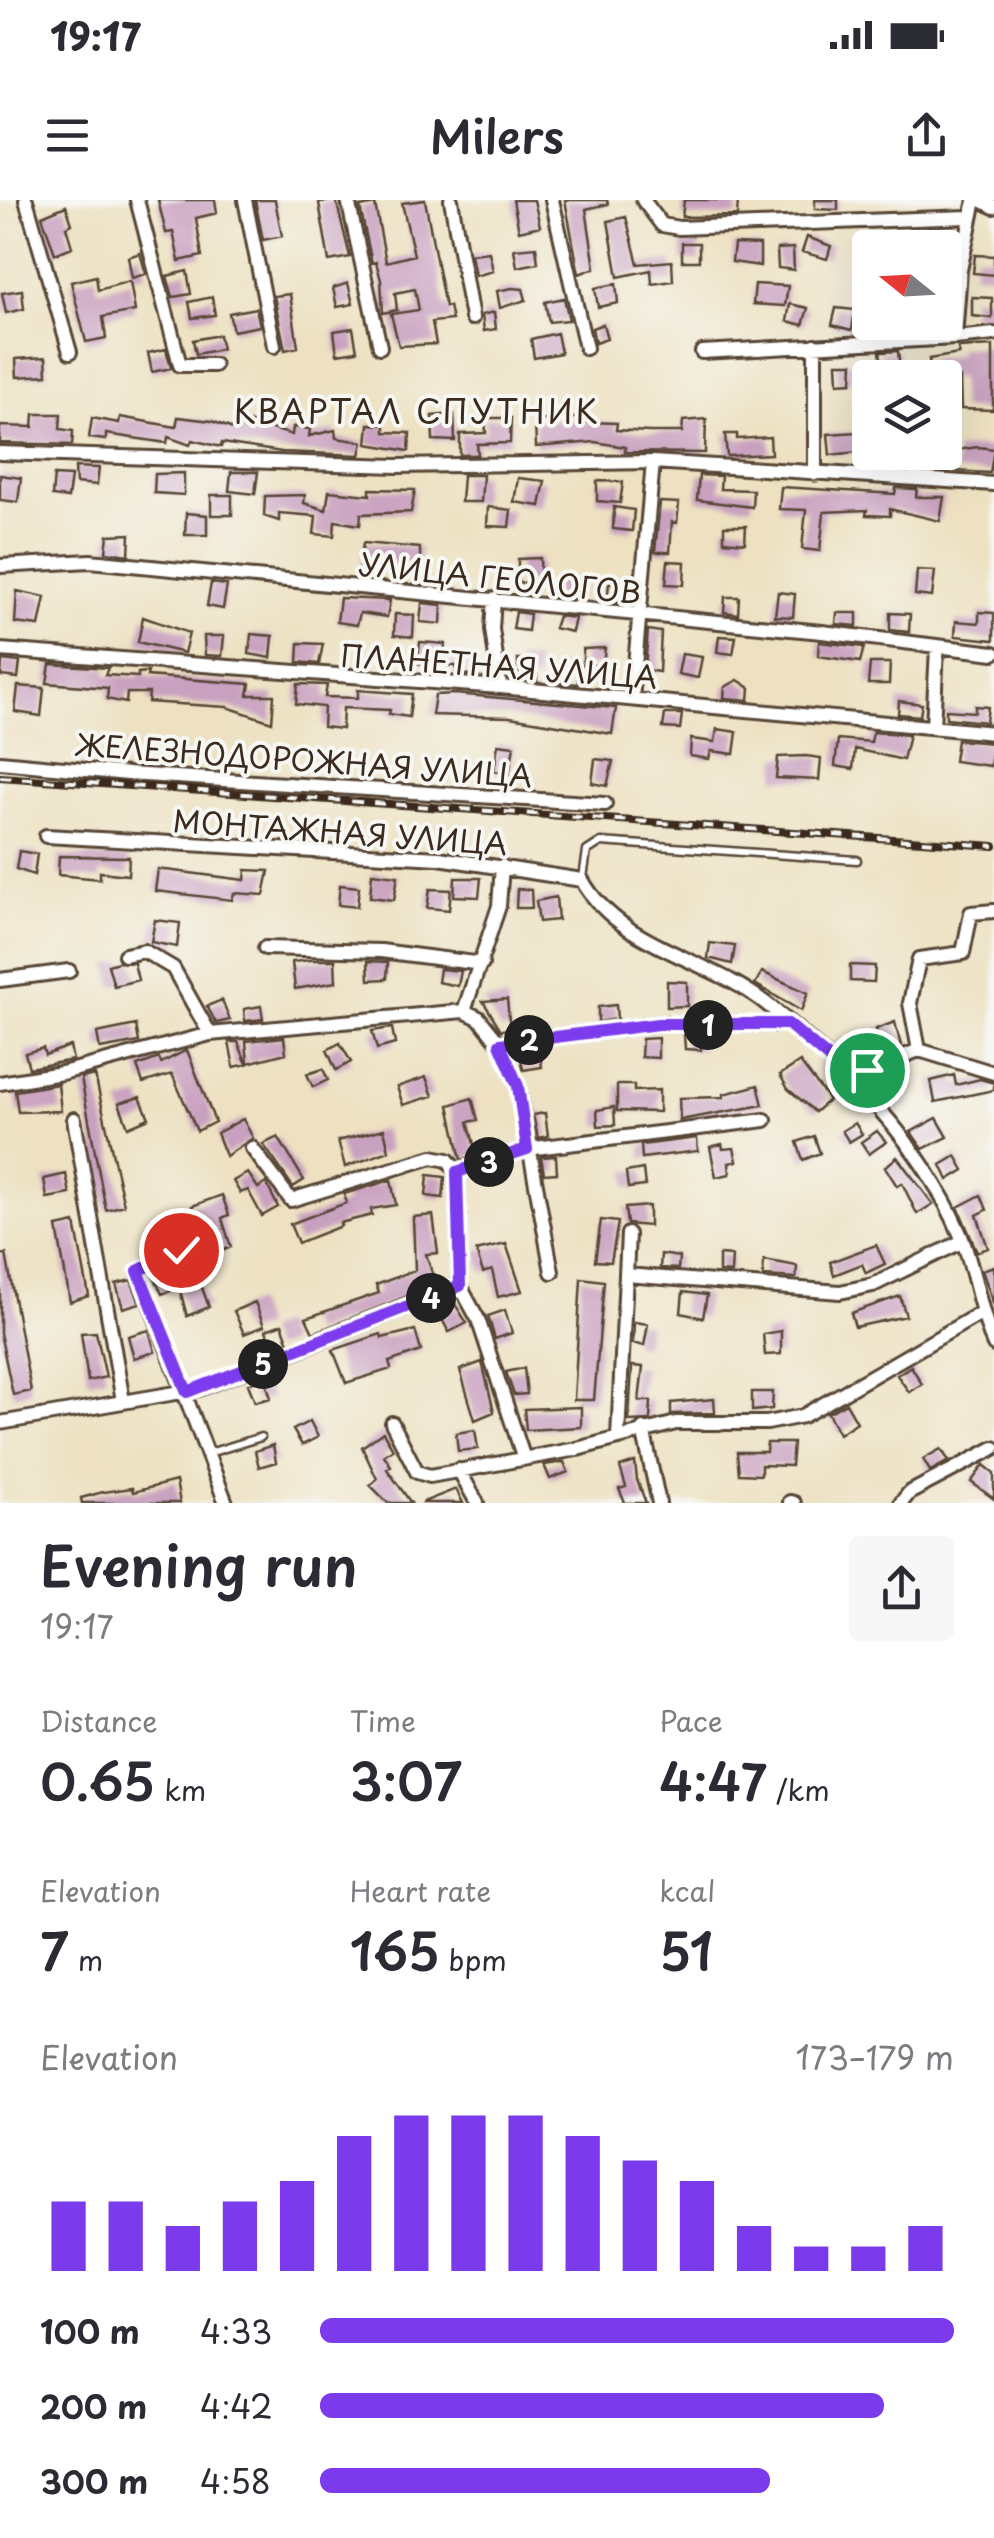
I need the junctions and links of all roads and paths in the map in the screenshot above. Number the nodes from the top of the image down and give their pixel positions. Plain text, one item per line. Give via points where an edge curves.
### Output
1 (26, 200) edge
2 (137, 200) edge
3 (244, 200) edge
4 (348, 200) edge
5 (452, 200) edge
6 (552, 200) edge
7 (643, 200) edge
8 (978, 200) edge
9 (994, 207) edge
10 (968, 217) junction
11 (962, 273) edge
12 (472, 318) dead end
13 (994, 334) edge
14 (962, 337) edge
15 (920, 340) edge
16 (274, 346) dead end
17 (815, 346) junction
18 (380, 347) dead end
19 (586, 348) dead end
20 (70, 352) dead end
21 (702, 352) dead end
22 (214, 365) dead end
23 (0, 453) edge
24 (653, 462) junction
25 (815, 474) junction
26 (994, 484) edge
27 (0, 566) edge
28 (494, 600) junction
29 (638, 617) junction
30 (937, 648) junction
31 (0, 650) edge
32 (994, 653) edge
33 (500, 687) junction
34 (632, 699) junction
35 (933, 727) junction
36 (994, 733) edge
37 (0, 762) edge
38 (604, 804) dead end
39 (46, 836) dead end
40 (857, 860) dead end
41 (502, 866) junction
42 (582, 880) junction
43 (994, 912) edge
44 (264, 948) dead end
45 (124, 955) dead end
46 (482, 964) junction
47 (68, 971) dead end
48 (0, 980) edge
49 (464, 1011) junction
50 (788, 1024) junction
51 (210, 1034) junction
52 (500, 1044) junction
53 (920, 1050) junction
54 (994, 1074) edge
55 (851, 1077) junction
56 (0, 1084) edge
57 (74, 1119) dead end
58 (765, 1120) dead end
59 (252, 1148) dead end
60 (527, 1149) junction
61 (457, 1172) junction
62 (628, 1234) dead end
63 (963, 1241) junction
64 (181, 1250) dead end
65 (552, 1272) dead end
66 (626, 1275) junction
67 (460, 1286) junction
68 (981, 1313) junction
69 (994, 1345) edge
70 (187, 1392) junction
71 (124, 1401) junction
72 (0, 1423) edge
73 (392, 1424) dead end
74 (643, 1429) junction
75 (618, 1437) junction
76 (262, 1438) dead end
77 (994, 1448) edge
78 (209, 1453) junction
79 (523, 1456) junction
80 (460, 1470) junction
81 (226, 1503) edge
82 (477, 1503) edge
83 (659, 1503) edge
84 (900, 1503) edge

1 - 20 street
2 - 22 street via 180,365
3 - 16 street
4 - 18 street
5 - 12 street
6 - 19 street
7 - 10 street via 662,225 679,228
8 - 9 street
8 - 10 street
10 - 11 street
13 - 14 street
15 - 17 street
17 - 21 street
17 - 25 street
23 - 24 street via 397,466
24 - 25 street
24 - 29 street
25 - 26 street
27 - 28 street, УЛИЦА ГЕОЛОГОВ via 90,561
28 - 29 street, УЛИЦА ГЕОЛОГОВ
28 - 33 street
29 - 30 street, УЛИЦА ГЕОЛОГОВ
29 - 34 street
30 - 32 street, УЛИЦА ГЕОЛОГОВ
30 - 35 street
31 - 33 street, ПЛАНЕТНАЯ УЛИЦА
33 - 34 street, ПЛАНЕТНАЯ УЛИЦА
34 - 35 street, ПЛАНЕТНАЯ УЛИЦА
35 - 36 street, ПЛАНЕТНАЯ УЛИЦА
37 - 38 street, ЖЕЛЕЗНОДОРОЖНАЯ УЛИЦА
39 - 41 street, МОНТАЖНАЯ УЛИЦА
40 - 42 lane via 601,842 587,851
41 - 42 street, МОНТАЖНАЯ УЛИЦА
41 - 46 street via 500,906
42 - 50 street via 590,897 627,928 766,1003
43 - 53 street via 970,913 963,952 927,956 914,968 910,1018
44 - 46 street
45 - 51 street via 144,951 173,968
46 - 49 street
47 - 48 street
49 - 51 street
49 - 52 street
50 - 52 street via 658,1024
50 - 55 street
51 - 56 street
52 - 60 street via 518,1086
53 - 54 street
53 - 55 street
55 - 63 street via 936,1181
57 - 71 street
58 - 60 street
59 - 61 street via 291,1200 432,1157 448,1160
60 - 61 street
60 - 65 street
61 - 67 street
62 - 66 street
63 - 66 street via 873,1285 840,1292
63 - 68 street
64 - 70 street via 138,1271
66 - 75 street
67 - 70 street
67 - 79 street via 478,1320
68 - 69 street
68 - 74 street via 803,1416
70 - 71 street
70 - 78 street
71 - 72 street
73 - 80 street via 416,1472
74 - 75 street
74 - 83 street
75 - 79 street
76 - 78 lane
77 - 84 street
78 - 81 street
79 - 80 street
80 - 82 street

